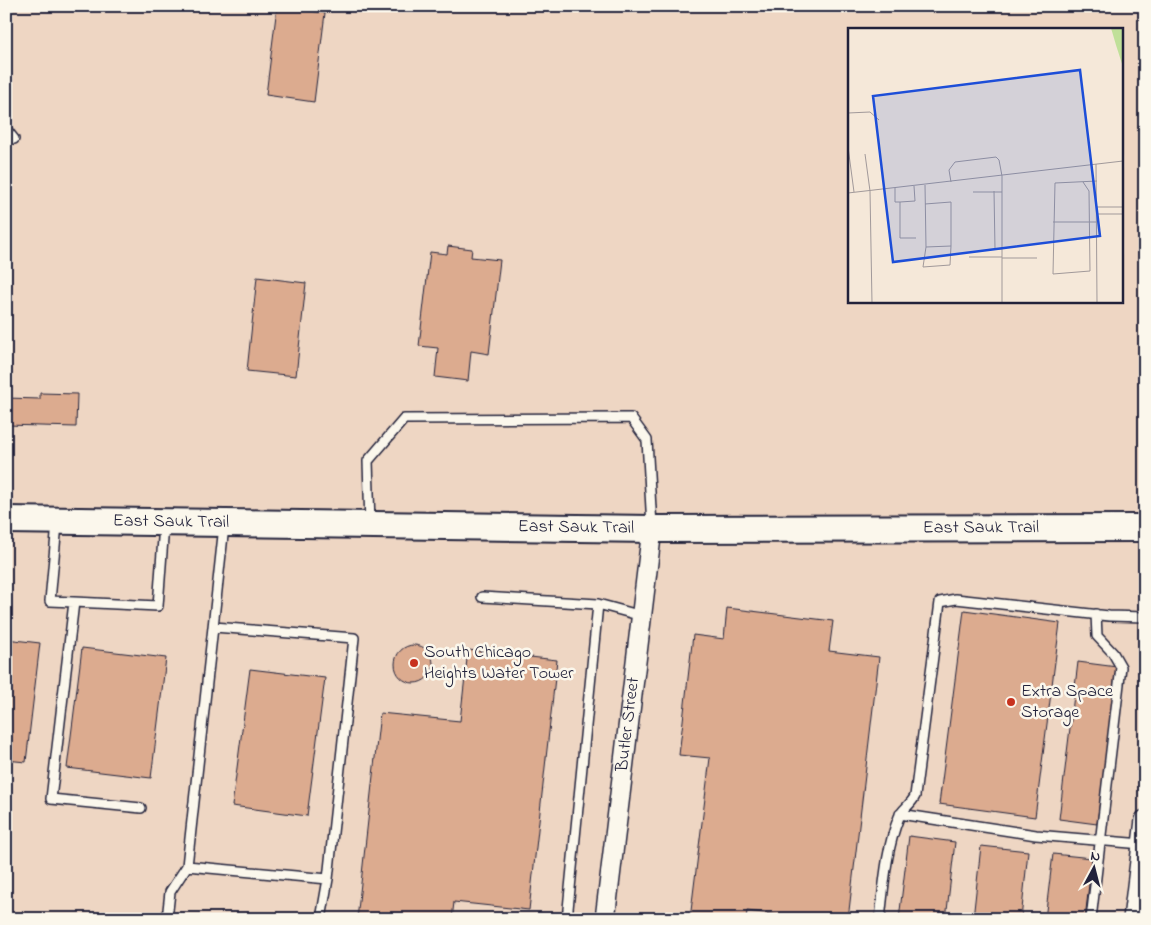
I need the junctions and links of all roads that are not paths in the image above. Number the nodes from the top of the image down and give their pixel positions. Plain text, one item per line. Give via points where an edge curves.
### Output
1 (6, 129) edge
2 (14, 139) dead end
3 (6, 520) edge
4 (58, 521) junction
5 (164, 523) junction
6 (225, 523) junction
7 (370, 525) junction
8 (1145, 528) edge
9 (652, 529) junction
10 (482, 596) dead end
11 (74, 602) junction
12 (598, 604) junction
13 (1096, 614) junction
14 (642, 616) junction
15 (1145, 617) edge
16 (214, 627) junction
17 (141, 808) dead end
18 (900, 814) junction
19 (1145, 820) edge
20 (1100, 842) junction
21 (1142, 844) junction
22 (187, 866) junction
23 (328, 879) junction
24 (166, 919) edge
25 (321, 919) edge
26 (567, 919) edge
27 (605, 919) edge
28 (880, 919) edge
29 (1090, 919) edge
30 (1133, 919) edge

1 - 2 lane
3 - 4 main road, East Sauk Trail
4 - 5 main road, East Sauk Trail
4 - 11 lane via 50,600
5 - 6 main road, East Sauk Trail
5 - 11 lane via 158,606
6 - 7 main road, East Sauk Trail
6 - 16 lane
7 - 9 main road, East Sauk Trail
7 - 9 lane via 368,461 404,418 631,418 647,440
8 - 9 main road, East Sauk Trail
9 - 14 street, Butler Street
10 - 12 lane
11 - 17 lane via 50,799
12 - 14 lane
12 - 26 lane
13 - 15 lane
13 - 18 lane via 956,599 940,602 915,796 911,805
13 - 20 lane via 1097,636 1113,653 1121,668
14 - 27 street, Butler Street
16 - 22 lane
16 - 23 lane via 354,638
18 - 20 lane
18 - 28 lane via 888,855
19 - 21 street
20 - 21 lane
20 - 29 lane
21 - 30 street
22 - 23 lane
22 - 24 lane via 170,892
23 - 25 lane

